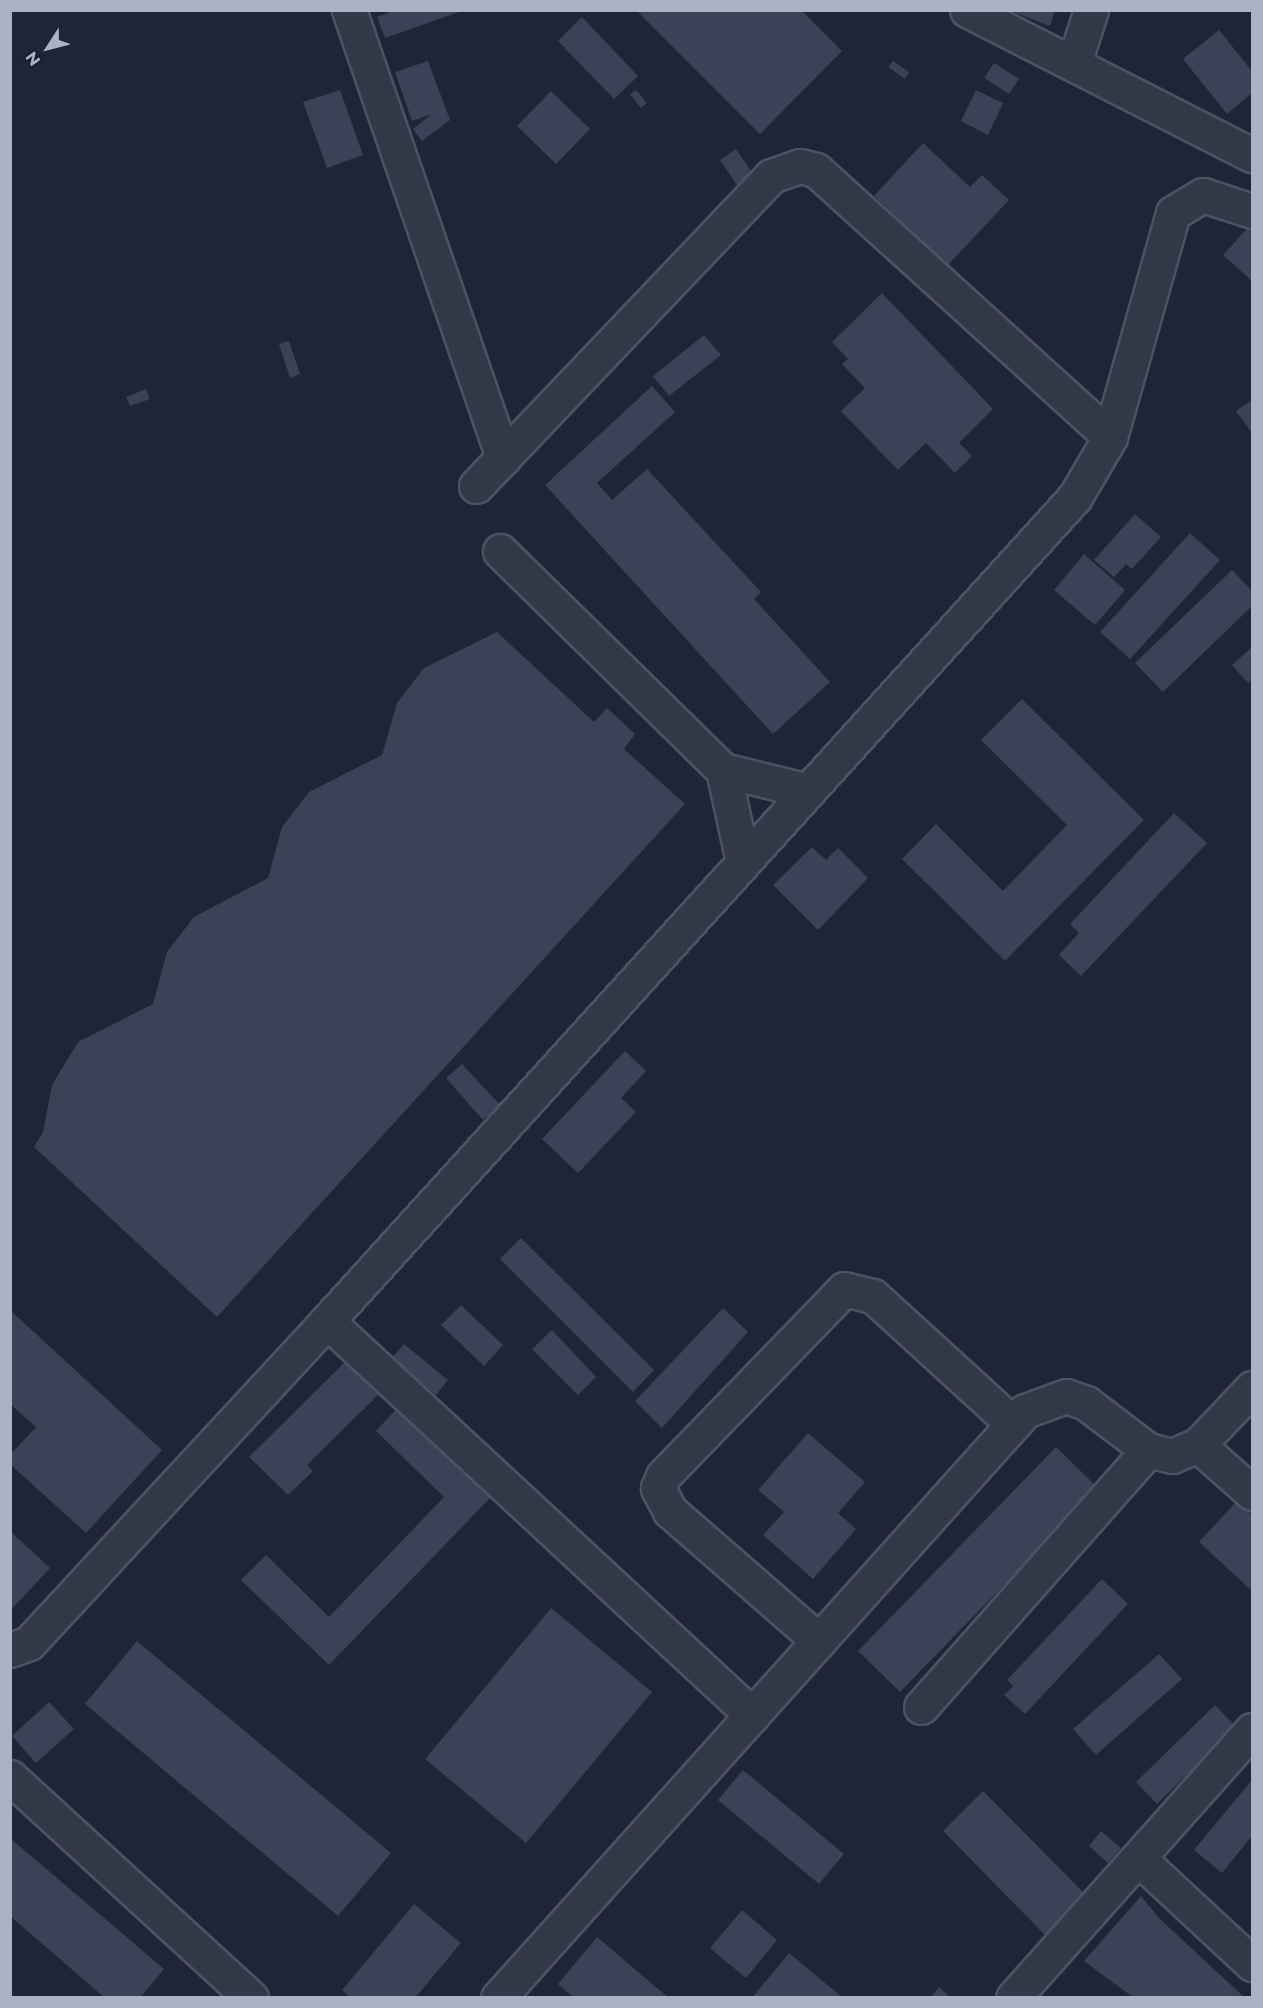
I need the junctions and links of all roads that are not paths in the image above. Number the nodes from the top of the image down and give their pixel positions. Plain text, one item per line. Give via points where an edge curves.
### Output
1 (349, 10) edge
2 (967, 10) edge
3 (1090, 10) edge
4 (1074, 63) junction
5 (1245, 141) edge
6 (1252, 211) edge
7 (1110, 437) junction
8 (503, 459) junction
9 (476, 486) dead end
10 (500, 551) dead end
11 (723, 770) junction
12 (808, 791) junction
13 (743, 862) junction
14 (327, 1321) junction
15 (1252, 1388) edge
16 (1012, 1423) junction
17 (1198, 1445) junction
18 (1148, 1450) junction
19 (1252, 1493) edge
20 (819, 1641) junction
21 (10, 1650) edge
22 (921, 1707) dead end
23 (752, 1714) junction
24 (1252, 1730) edge
25 (10, 1777) edge
26 (1138, 1858) junction
27 (1252, 1964) edge
28 (252, 1998) edge
29 (498, 1998) edge
30 (1013, 1998) edge

1 - 8 street
2 - 4 street
3 - 4 street
4 - 5 street
6 - 7 street via 1203,195 1173,213
7 - 8 street via 816,170 800,166 771,176
7 - 12 street via 1075,497
8 - 9 street
10 - 11 street
11 - 12 street
11 - 13 street
12 - 13 street
13 - 14 street
14 - 21 street via 29,1643
14 - 23 street
15 - 17 street
16 - 18 street via 1046,1399 1066,1396 1086,1402
16 - 20 street
16 - 20 street via 873,1296 844,1289 663,1476 658,1488 670,1511
17 - 18 street via 1172,1456
17 - 19 street
18 - 22 street
20 - 23 street
23 - 29 street
24 - 26 street
25 - 28 street
26 - 27 street
26 - 30 street

